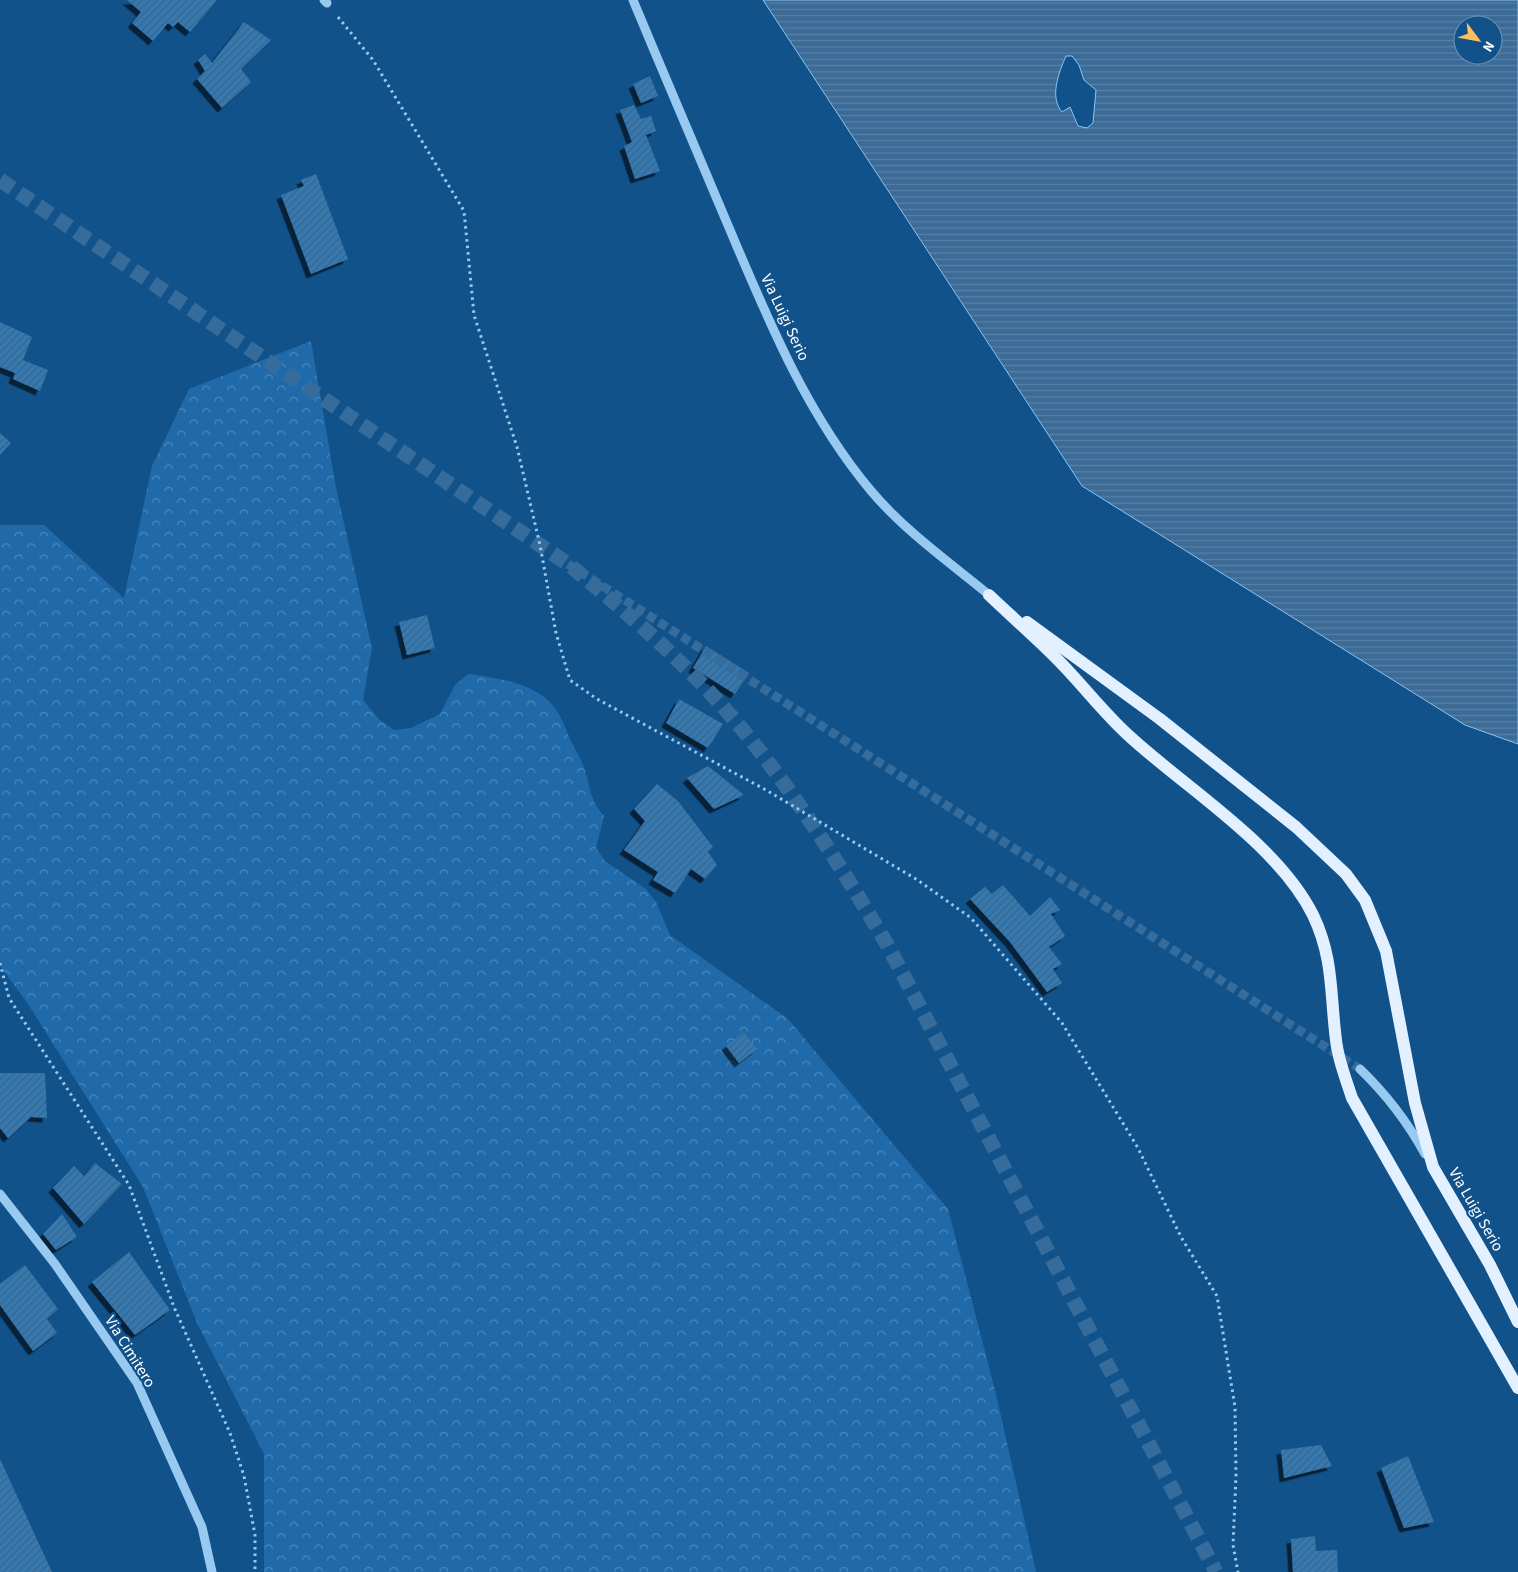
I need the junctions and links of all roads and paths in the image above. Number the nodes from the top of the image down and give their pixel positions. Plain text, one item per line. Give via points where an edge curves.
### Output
1 (633, 0) edge
2 (325, 2) edge
3 (988, 595) junction
4 (0, 962) edge
5 (1360, 1069) tunnel mouth
6 (1433, 1167) junction
7 (0, 1194) edge
8 (1518, 1322) edge
9 (1518, 1388) edge
10 (212, 1572) edge
11 (255, 1572) edge
12 (1238, 1572) edge

1 - 3 street, Via Luigi Serio via 776,339 814,410 841,453 873,493 906,526
2 - 12 path via 373,60 464,211 474,315 517,447 556,633 570,680 597,699 766,790 916,880 971,918 1062,1023 1138,1148 1182,1237 1217,1296 1235,1408 1233,1545
3 - 6 main road, Via Luigi Serio via 1160,719 1296,828 1346,874 1365,900 1386,952 1415,1103
3 - 9 main road via 1058,660 1127,734 1254,843 1299,893 1326,946 1336,1042 1352,1098
4 - 11 path via 9,998 129,1185 174,1307 230,1433 244,1476 256,1535
5 - 6 street via 1385,1093
6 - 8 main road, Via Luigi Serio via 1490,1265
7 - 10 street, Via Cimitero via 55,1264 137,1383 202,1527

